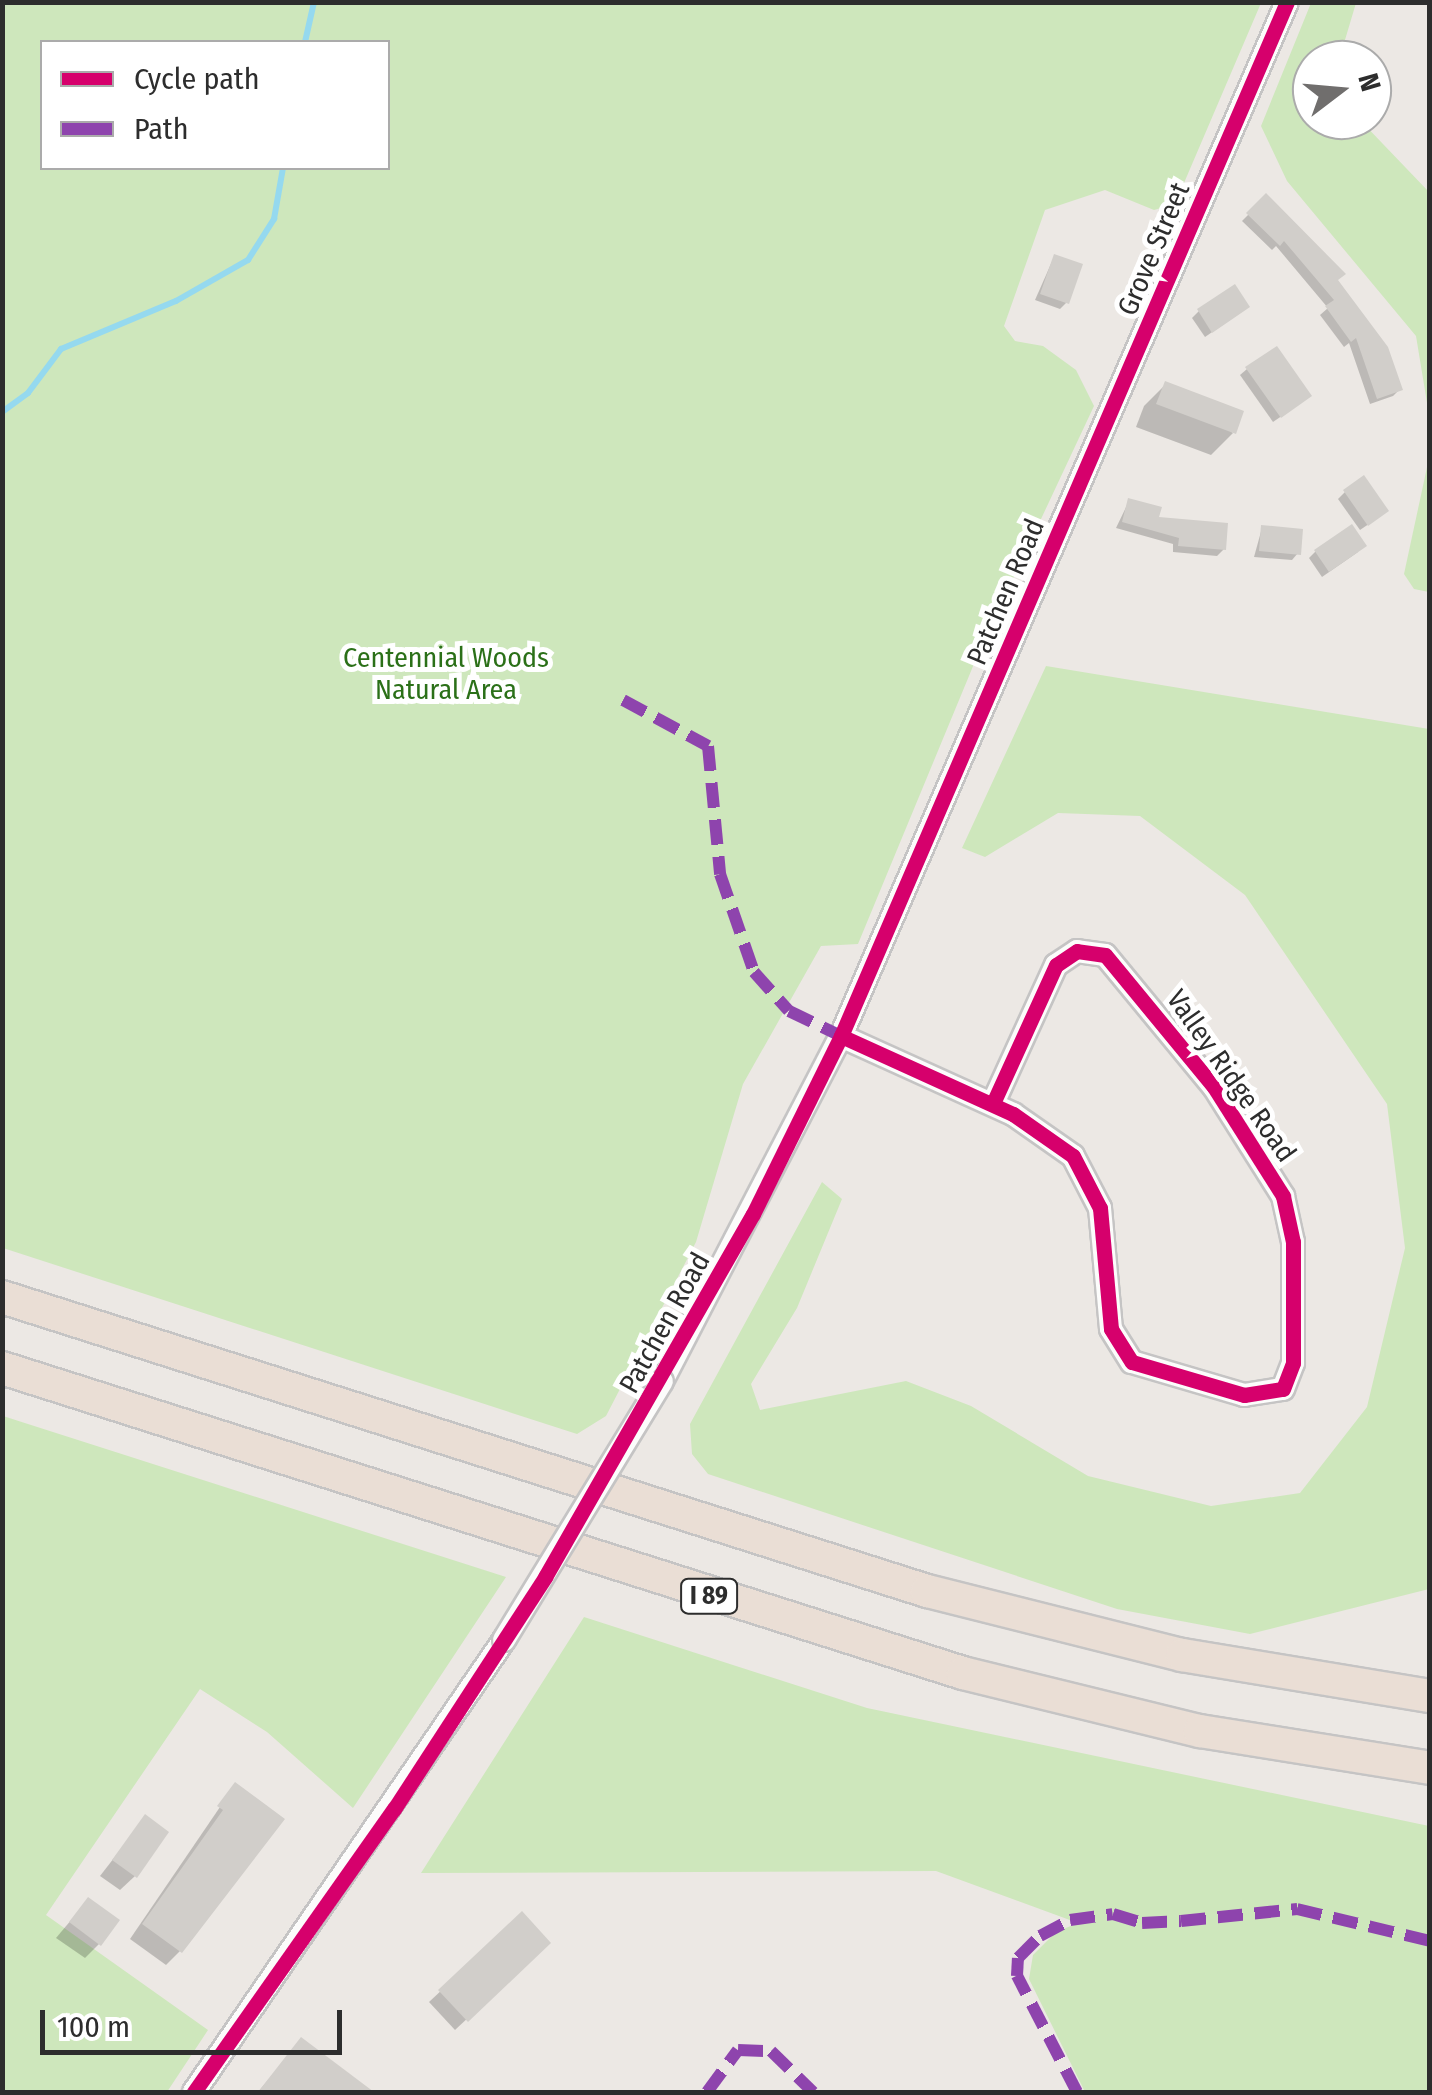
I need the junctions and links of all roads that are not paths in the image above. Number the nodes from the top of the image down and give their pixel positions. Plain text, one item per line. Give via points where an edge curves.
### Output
1 (1287, 2) edge
2 (1066, 515) joint
3 (841, 1036) junction
4 (993, 1104) junction
5 (2, 1298) edge
6 (2, 1368) edge
7 (1430, 1696) edge
8 (1430, 1768) edge
9 (194, 2092) edge

1 - 2 street, Grove Street
2 - 3 street, Patchen Road
3 - 4 street, Valley Ridge Road
3 - 9 street, Patchen Road, bridge via 662,1381 504,1640
4 - 4 street, Valley Ridge Road via 1064,1146 1088,1180 1102,1223 1112,1329 1124,1355 1141,1367 1244,1395 1283,1389 1294,1362 1293,1242 1283,1196 1214,1087 1105,955 1077,951 1056,966
5 - 7 highway via 927,1591 1182,1655
6 - 8 highway, I 89 via 963,1673 1200,1731

